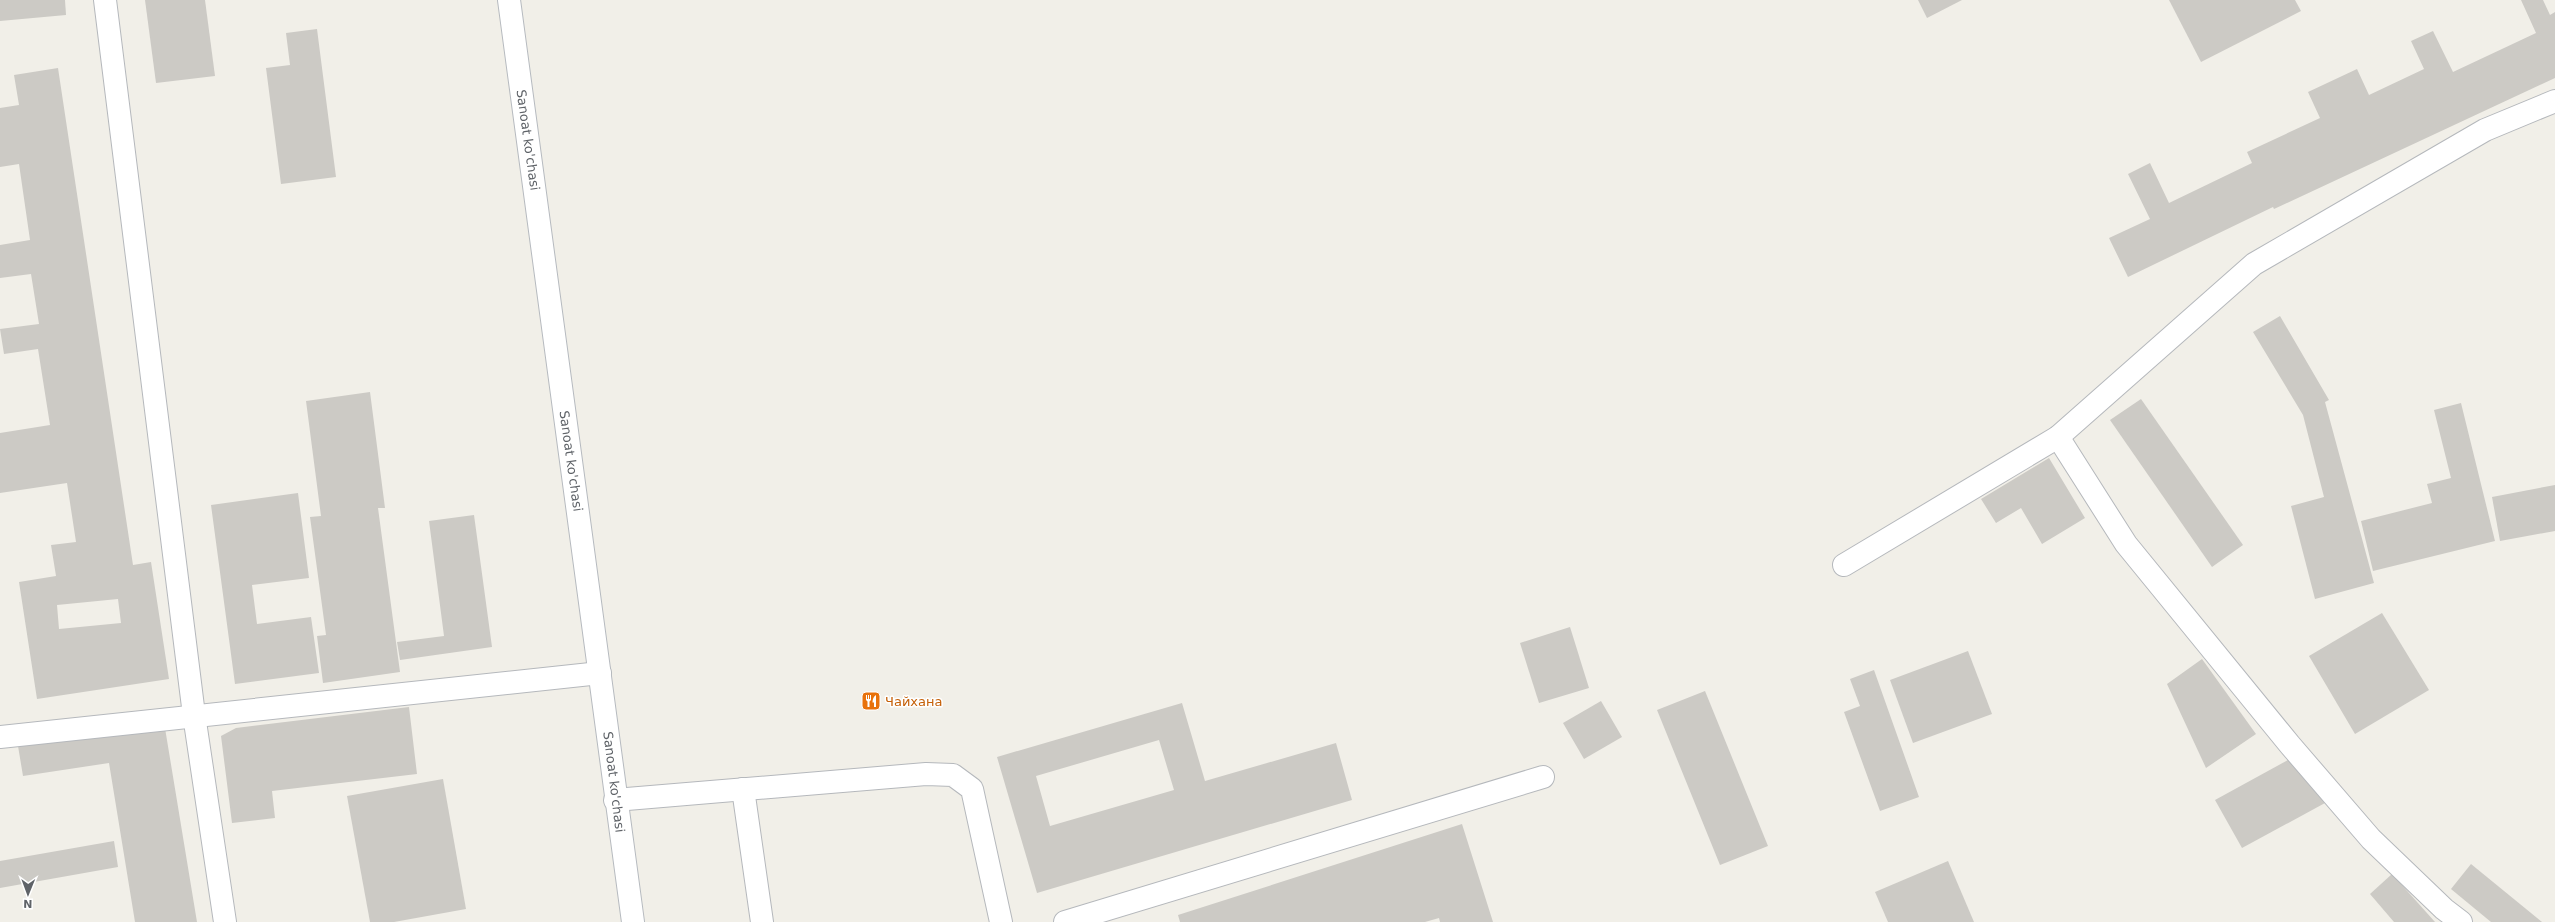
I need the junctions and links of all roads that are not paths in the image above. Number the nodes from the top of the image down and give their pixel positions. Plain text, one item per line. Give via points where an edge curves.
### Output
1 (105, 0) edge
2 (509, 0) edge
3 (2555, 100) edge
4 (2058, 437) junction
5 (1844, 565) dead end
6 (600, 673) junction
7 (194, 716) junction
8 (0, 737) edge
9 (1543, 777) dead end
10 (743, 789) junction
11 (616, 800) junction
12 (226, 922) edge
13 (633, 922) edge
14 (760, 922) edge
15 (1001, 922) edge
16 (1065, 922) edge
17 (2461, 922) edge

1 - 7 street
2 - 6 street, Sanoat ko'chasi
3 - 4 street via 2485,130 2254,264
4 - 5 street
4 - 17 street via 2126,544 2290,745 2371,839
6 - 7 street
6 - 11 street, Sanoat ko'chasi
7 - 8 street
7 - 12 street
9 - 16 street
10 - 11 street
10 - 14 street
10 - 15 street via 926,774 953,775 972,789
11 - 13 street, Sanoat ko'chasi

